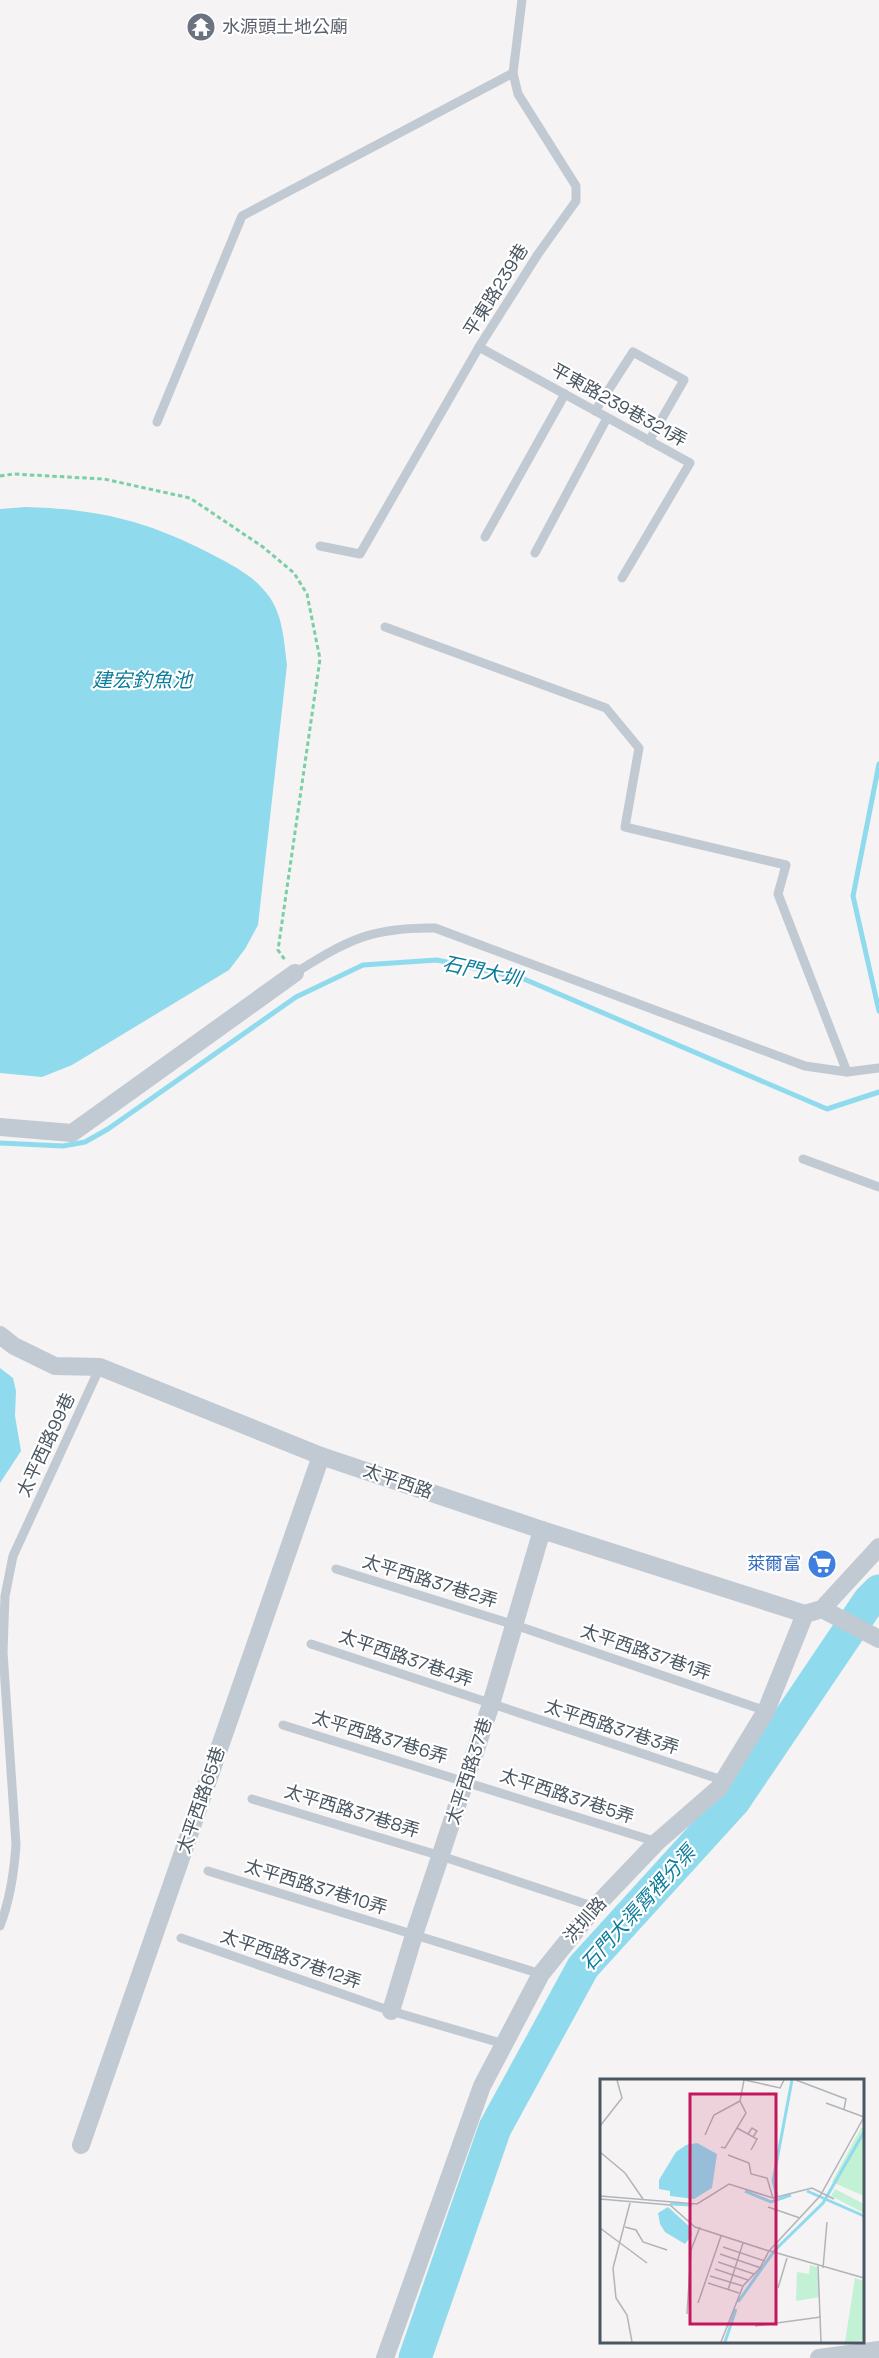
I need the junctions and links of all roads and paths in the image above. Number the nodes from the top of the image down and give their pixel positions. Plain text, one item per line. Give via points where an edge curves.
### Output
1 (522, 0) edge
2 (513, 73) junction
3 (479, 347) junction
4 (565, 394) junction
5 (595, 411) junction
6 (607, 418) junction
7 (157, 422) dead end
8 (649, 441) junction
9 (0, 476) edge
10 (485, 537) dead end
11 (320, 546) dead end
12 (535, 553) dead end
13 (622, 578) dead end
14 (385, 627) dead end
15 (295, 973) junction
16 (879, 1068) edge
17 (847, 1072) junction
18 (0, 1126) edge
19 (803, 1160) dead end
20 (879, 1187) edge
21 (0, 1335) edge
22 (100, 1367) junction
23 (321, 1456) junction
24 (542, 1530) junction
25 (879, 1547) edge
26 (336, 1569) dead end
27 (814, 1611) junction
28 (515, 1625) junction
29 (875, 1638) edge
30 (311, 1644) dead end
31 (491, 1704) junction
32 (766, 1711) junction
33 (284, 1725) dead end
34 (722, 1780) junction
35 (466, 1782) junction
36 (252, 1799) dead end
37 (657, 1842) junction
38 (441, 1856) junction
39 (208, 1871) dead end
40 (595, 1907) junction
41 (0, 1926) edge
42 (414, 1935) junction
43 (181, 1938) dead end
44 (541, 1974) junction
45 (391, 2011) junction
46 (504, 2044) junction
47 (81, 2145) dead end
48 (879, 2350) edge
49 (385, 2358) edge
50 (819, 2358) edge

1 - 2 lane, 平東路239巷
2 - 3 lane, 平東路239巷 via 518,94 576,186 576,201
2 - 7 lane via 242,216
3 - 4 lane, 平東路239巷321弄
3 - 11 lane, 平東路239巷 via 360,554
4 - 5 lane, 平東路239巷321弄
4 - 10 lane
5 - 6 lane, 平東路239巷321弄
5 - 8 lane via 633,352 684,380
6 - 8 lane, 平東路239巷321弄
6 - 12 lane
8 - 13 lane, 平東路239巷321弄 via 690,463
9 - 15 path via 104,479 190,498 263,547 294,573 307,594 320,659 278,950
14 - 17 lane via 606,708 639,748 625,827 786,865 778,894
15 - 17 lane via 340,946 373,933 435,928 805,1066
15 - 18 street via 72,1133
16 - 17 lane
19 - 20 lane
21 - 22 street, 太平西路 via 55,1366
22 - 23 street, 太平西路
22 - 41 lane, 太平西路99巷 via 13,1556 5,1596 3,1652 16,1845 14,1876
23 - 24 street, 太平西路
23 - 47 street, 太平西路65巷
24 - 27 street, 太平西路
24 - 28 street, 太平西路37巷
25 - 27 street, 洪圳路
26 - 28 lane, 太平西路37巷2弄
27 - 29 street, 太平西路 via 842,1619
27 - 32 street, 洪圳路
28 - 31 street, 太平西路37巷
28 - 32 lane, 太平西路37巷1弄
30 - 31 lane, 太平西路37巷4弄
31 - 34 lane, 太平西路37巷3弄
31 - 35 street, 太平西路37巷
32 - 34 street, 洪圳路
33 - 35 lane, 太平西路37巷6弄
34 - 37 street, 洪圳路 via 719,1788
35 - 37 lane, 太平西路37巷5弄
35 - 38 street, 太平西路37巷
36 - 38 lane, 太平西路37巷8弄
37 - 40 street, 洪圳路
38 - 40 lane, 太平西路37巷8弄
38 - 42 street, 太平西路37巷
39 - 42 lane, 太平西路37巷10弄
40 - 44 street, 洪圳路
42 - 44 lane, 太平西路37巷10弄
42 - 45 street, 太平西路37巷
43 - 45 lane, 太平西路37巷12弄
44 - 46 street, 洪圳路
45 - 46 lane, 太平西路37巷12弄
46 - 49 street, 洪圳路 via 482,2086
48 - 50 street

